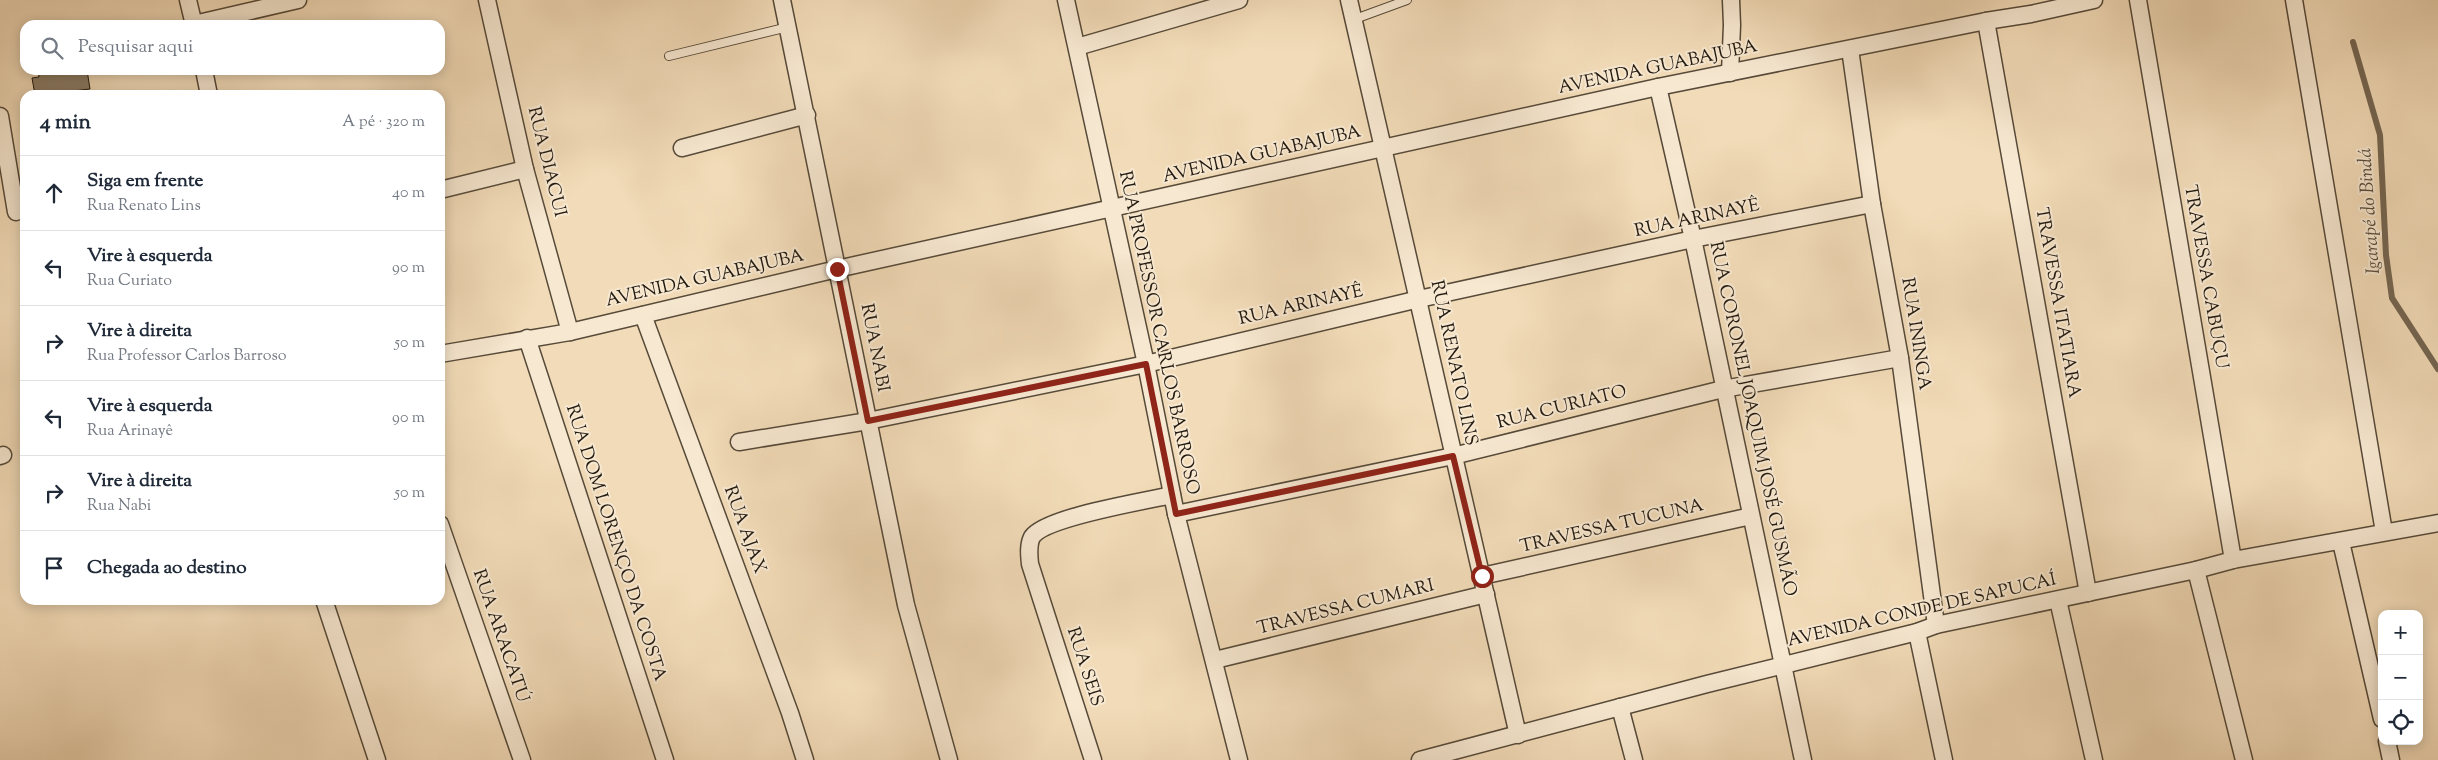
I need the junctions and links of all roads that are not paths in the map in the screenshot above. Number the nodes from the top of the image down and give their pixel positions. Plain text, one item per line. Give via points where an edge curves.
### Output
1 (188, 0) edge
2 (298, 0) edge
3 (487, 0) edge
4 (782, 0) edge
5 (1066, 0) edge
6 (1239, 0) edge
7 (1349, 0) edge
8 (1407, 0) edge
9 (1731, 0) edge
10 (2094, 0) edge
11 (2138, 0) edge
12 (2294, 0) edge
13 (2029, 7) edge
14 (1355, 19) junction
15 (193, 20) edge
16 (211, 20) edge
17 (1986, 21) junction
18 (788, 27) junction
19 (1077, 47) junction
20 (1850, 49) junction
21 (669, 56) dead end
22 (1730, 73) junction
23 (205, 75) edge
24 (1658, 87) junction
25 (208, 90) edge
26 (807, 114) junction
27 (0, 116) edge
28 (682, 148) dead end
29 (1384, 149) junction
30 (3, 150) edge
31 (525, 169) junction
32 (445, 189) edge
33 (1872, 204) junction
34 (1111, 209) junction
35 (16, 212) dead end
36 (1693, 239) junction
37 (837, 269) junction
38 (1419, 299) junction
39 (643, 315) junction
40 (570, 332) junction
41 (527, 338) junction
42 (445, 353) edge
43 (1900, 358) junction
44 (1146, 364) junction
45 (1723, 389) junction
46 (868, 421) junction
47 (739, 442) dead end
48 (1453, 456) junction
49 (1172, 495) junction
50 (1176, 514) junction
51 (1751, 516) junction
52 (2438, 523) edge
53 (2384, 532) junction
54 (445, 538) edge
55 (2341, 542) junction
56 (2233, 560) junction
57 (2196, 570) junction
58 (1482, 576) junction
59 (2088, 593) junction
60 (1486, 594) junction
61 (2058, 600) junction
62 (326, 605) edge
63 (1936, 625) junction
64 (1916, 632) junction
65 (1215, 660) junction
66 (1784, 664) junction
67 (2378, 702) edge
68 (1620, 707) junction
69 (1518, 735) junction
70 (2388, 745) edge
71 (1481, 753) edge
72 (378, 760) edge
73 (522, 760) edge
74 (665, 760) edge
75 (805, 760) edge
76 (949, 760) edge
77 (1093, 760) edge
78 (1239, 760) edge
79 (1420, 760) edge
80 (1634, 760) edge
81 (1803, 760) edge
82 (1944, 760) edge
83 (2094, 760) edge
84 (2244, 760) edge
85 (2391, 760) edge

1 - 15 street
2 - 16 street
3 - 31 street, RUA DIACUI
4 - 18 street, RUA NABI
5 - 19 street, RUA PROFESSOR CARLOS BARROSO
6 - 19 street
7 - 14 street, RUA RENATO LINS
8 - 14 lane
9 - 22 street
10 - 13 street, AVENIDA GUABAJUBA
11 - 56 street, TRAVESSA CABUÇU
12 - 53 street
13 - 17 street, AVENIDA GUABAJUBA
14 - 29 street, RUA RENATO LINS
17 - 20 street, AVENIDA GUABAJUBA
17 - 59 street, TRAVESSA ITATIARA
18 - 21 lane
18 - 26 street, RUA NABI
19 - 34 street, RUA PROFESSOR CARLOS BARROSO
20 - 22 street, AVENIDA GUABAJUBA
20 - 33 street, RUA ININGA
22 - 24 street, AVENIDA GUABAJUBA
23 - 25 street
24 - 29 street, AVENIDA GUABAJUBA
24 - 36 street, RUA CORONEL JOAQUIM JOSÉ GUSMÃO
26 - 28 street
26 - 37 street, RUA NABI
27 - 30 street
29 - 34 street, AVENIDA GUABAJUBA
29 - 38 street, RUA RENATO LINS
30 - 35 street
31 - 32 street
31 - 40 street, RUA DIACUI
33 - 36 street, RUA ARINAYÊ
33 - 43 street, RUA ININGA
34 - 37 street, AVENIDA GUABAJUBA
34 - 44 street, RUA PROFESSOR CARLOS BARROSO
36 - 38 street, RUA ARINAYÊ
36 - 45 street, RUA CORONEL JOAQUIM JOSÉ GUSMÃO
37 - 39 street, AVENIDA GUABAJUBA
37 - 46 street, RUA NABI
38 - 44 street, RUA ARINAYÊ
38 - 48 street, RUA RENATO LINS
39 - 40 street, AVENIDA GUABAJUBA
39 - 75 street, RUA AJAX
40 - 41 street, AVENIDA GUABAJUBA
41 - 42 street, AVENIDA GUABAJUBA
41 - 74 street, RUA DOM LORENÇO DA COSTA
43 - 45 street, RUA CURIATO
43 - 63 street, RUA ININGA
44 - 46 street, RUA ARINAYÊ
44 - 49 street, RUA PROFESSOR CARLOS BARROSO
45 - 48 street, RUA CURIATO
45 - 51 street, RUA CORONEL JOAQUIM JOSÉ GUSMÃO
46 - 47 street, RUA ARINAYÊ
46 - 76 street, RUA NABI via 906,605
48 - 50 street, RUA CURIATO
48 - 58 street, RUA RENATO LINS
49 - 50 street, RUA PROFESSOR CARLOS BARROSO
49 - 77 street, RUA SEIS via 1061,520 1041,529 1032,538 1028,552 1037,586
50 - 65 street, RUA PROFESSOR CARLOS BARROSO
51 - 58 street, TRAVESSA TUCUNA
51 - 66 street, RUA CORONEL JOAQUIM JOSÉ GUSMÃO
52 - 53 street, AVENIDA CONDE DE SAPUCAÍ
53 - 55 street, AVENIDA CONDE DE SAPUCAÍ
54 - 73 street, RUA ARACATÚ
55 - 56 street, AVENIDA CONDE DE SAPUCAÍ
55 - 67 street
56 - 57 street, AVENIDA CONDE DE SAPUCAÍ
57 - 59 street, AVENIDA CONDE DE SAPUCAÍ
57 - 84 street
58 - 60 street, RUA RENATO LINS
59 - 61 street, AVENIDA CONDE DE SAPUCAÍ
60 - 65 street, TRAVESSA CUMARI
60 - 69 street, RUA RENATO LINS
61 - 63 street, AVENIDA CONDE DE SAPUCAÍ
61 - 83 street
62 - 72 street
63 - 64 street, AVENIDA CONDE DE SAPUCAÍ
64 - 66 street, AVENIDA CONDE DE SAPUCAÍ
64 - 82 street
65 - 78 street, RUA PROFESSOR CARLOS BARROSO
66 - 68 street, AVENIDA CONDE DE SAPUCAÍ
66 - 81 street, RUA CORONEL JOAQUIM JOSÉ GUSMÃO
68 - 69 street, AVENIDA CONDE DE SAPUCAÍ
68 - 80 street
69 - 71 street, AVENIDA CONDE DE SAPUCAÍ
70 - 85 street
71 - 79 street, AVENIDA CONDE DE SAPUCAÍ

